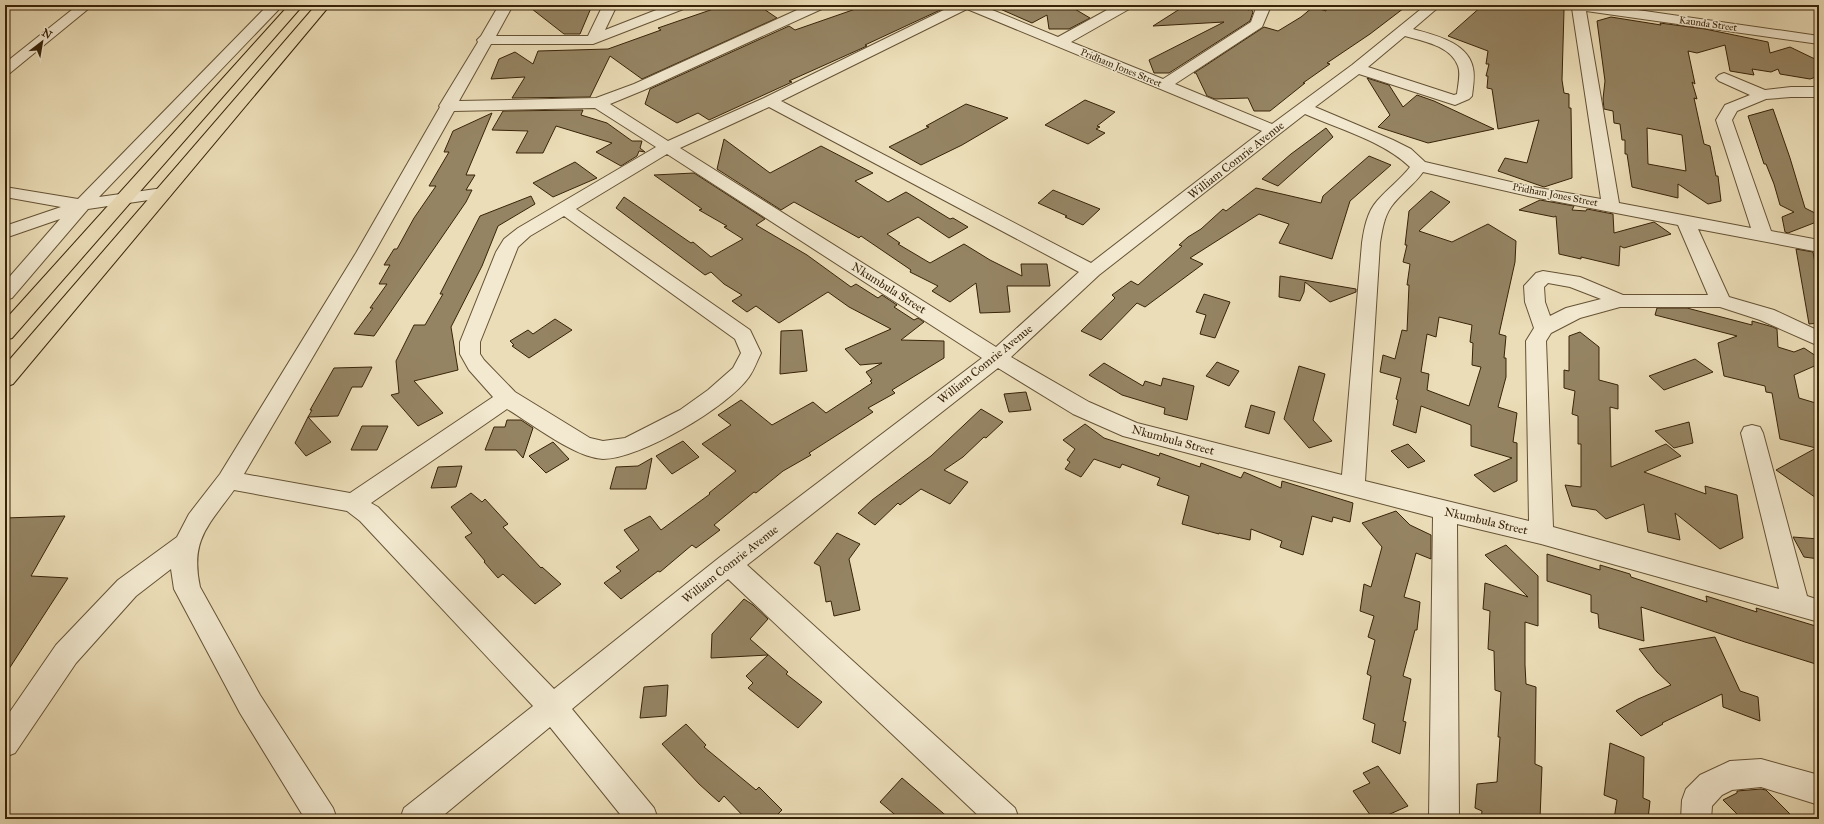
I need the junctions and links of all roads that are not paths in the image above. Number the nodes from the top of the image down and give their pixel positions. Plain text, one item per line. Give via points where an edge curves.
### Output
1 (86, 5) edge
2 (276, 5) edge
3 (296, 5) edge
4 (324, 5) edge
5 (506, 5) edge
6 (610, 5) edge
7 (681, 5) edge
8 (819, 5) edge
9 (967, 5) edge
10 (1126, 5) edge
11 (1262, 5) edge
12 (1434, 5) edge
13 (1576, 6) edge
14 (1402, 30) junction
15 (484, 40) junction
16 (593, 40) junction
17 (1819, 40) edge
18 (1058, 43) junction
19 (1357, 68) junction
20 (5, 70) edge
21 (1724, 78) dead end
22 (1164, 85) junction
23 (1819, 92) edge
24 (1763, 95) junction
25 (769, 101) junction
26 (598, 103) junction
27 (447, 106) junction
28 (1304, 108) junction
29 (1274, 130) junction
30 (668, 147) junction
31 (1420, 166) junction
32 (5, 192) edge
33 (163, 193) junction
34 (123, 200) junction
35 (82, 205) junction
36 (1611, 206) junction
37 (565, 209) junction
38 (1685, 220) junction
39 (5, 232) edge
40 (1763, 235) junction
41 (1819, 246) edge
42 (1092, 271) junction
43 (5, 294) edge
44 (1620, 300) junction
45 (1722, 301) junction
46 (1544, 328) junction
47 (5, 333) edge
48 (1819, 339) edge
49 (998, 357) junction
50 (5, 379) edge
51 (507, 398) junction
52 (1752, 433) dead end
53 (228, 480) junction
54 (1353, 487) junction
55 (353, 503) junction
56 (1445, 511) junction
57 (1541, 534) junction
58 (186, 544) junction
59 (729, 564) junction
60 (1796, 605) junction
61 (1819, 611) edge
62 (553, 708) junction
63 (5, 744) edge
64 (1819, 790) edge
65 (320, 818) edge
66 (415, 819) edge
67 (643, 819) edge
68 (1004, 819) edge
69 (1444, 819) edge
70 (1696, 819) edge

1 - 20 street
2 - 35 street
3 - 34 highway
4 - 33 highway
5 - 15 street
6 - 16 street
7 - 16 street
8 - 26 street
9 - 18 street, Pridham Jones Street
9 - 25 street
10 - 18 street
11 - 22 street via 1257,24
12 - 14 street, William Comrie Avenue
13 - 17 street, Kaunda Street
13 - 36 street
14 - 19 street, William Comrie Avenue
14 - 19 street via 1449,47 1459,56 1466,66 1464,96 1455,100
15 - 16 street
15 - 27 street
18 - 22 street, Pridham Jones Street
19 - 28 street, William Comrie Avenue
21 - 24 street
22 - 29 street, Pridham Jones Street
23 - 24 street
24 - 40 street via 1731,108 1724,120
25 - 30 street
25 - 42 street
26 - 27 street
26 - 30 street, Nkumbula Street
27 - 53 street via 365,252
28 - 29 street, William Comrie Avenue
28 - 31 street, Pridham Jones Street via 1387,143 1405,153
29 - 42 street, William Comrie Avenue
30 - 37 street
30 - 49 street, Nkumbula Street
31 - 36 street, Pridham Jones Street via 1528,191
31 - 54 street via 1383,205 1374,225
32 - 35 street
33 - 34 street
33 - 50 highway
34 - 35 street
34 - 47 highway
35 - 39 street
35 - 43 street
36 - 38 street, Pridham Jones Street
37 - 51 street via 511,242 470,342 470,354 476,365
37 - 51 street via 743,335 751,353 741,373 716,396 688,416 629,446 604,450 583,445
38 - 40 street, Pridham Jones Street
38 - 45 street
40 - 41 street, Pridham Jones Street
42 - 49 street, William Comrie Avenue
44 - 45 street
44 - 46 street via 1574,313
44 - 46 street via 1589,285 1562,278 1543,277 1534,286 1535,302
45 - 48 street via 1767,315
46 - 57 street via 1536,341
49 - 54 street, Nkumbula Street via 1081,408 1131,430
49 - 59 street, William Comrie Avenue
51 - 55 street
52 - 60 street
53 - 55 street
53 - 58 street via 198,521
54 - 56 street, Nkumbula Street
55 - 62 street via 369,514
56 - 57 street, Nkumbula Street
56 - 69 street
57 - 60 street, Nkumbula Street
58 - 63 street via 127,588 66,654
58 - 65 street via 183,568 187,589 250,704
59 - 62 street, William Comrie Avenue
59 - 68 street
60 - 61 street, Nkumbula Street
62 - 66 street, William Comrie Avenue
62 - 67 street
64 - 70 street via 1761,773 1730,776 1711,785 1697,800

